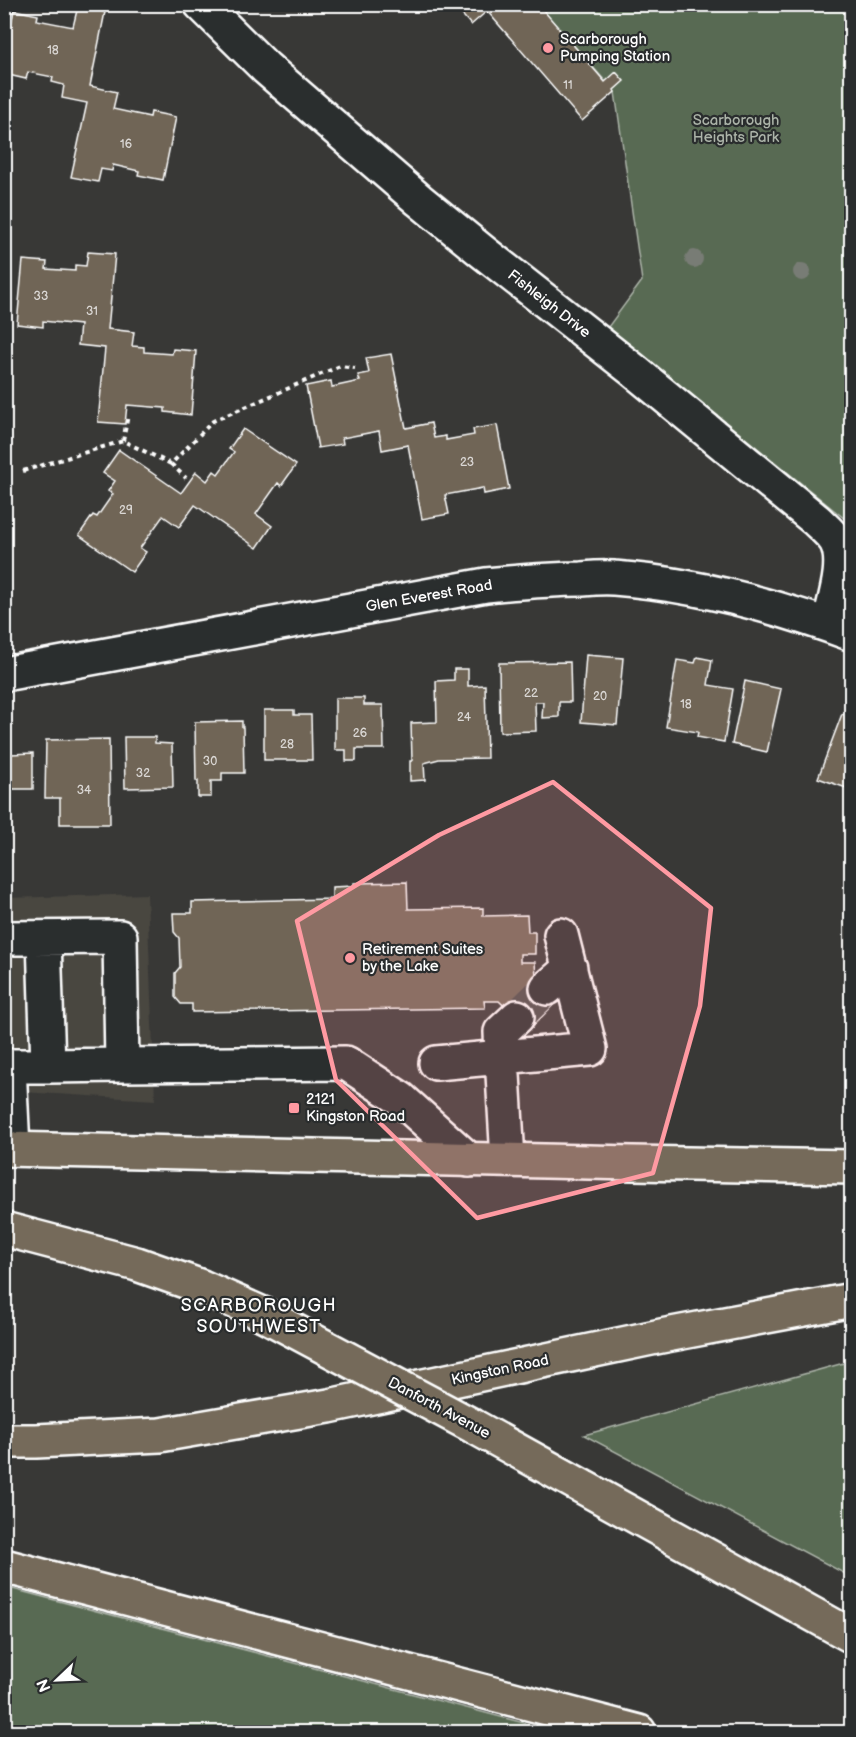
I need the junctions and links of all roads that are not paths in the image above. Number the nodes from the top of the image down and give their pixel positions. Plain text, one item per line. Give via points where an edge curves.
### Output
1 (201, 4) edge
2 (840, 630) edge
3 (4, 674) edge
4 (561, 935) dead end
5 (4, 938) edge
6 (44, 938) junction
7 (517, 1017) tunnel mouth
8 (502, 1057) junction
9 (436, 1063) dead end
10 (122, 1065) junction
11 (7, 1066) edge
12 (48, 1066) junction
13 (9, 1149) edge
14 (469, 1160) junction
15 (508, 1160) junction
16 (852, 1167) edge
17 (4, 1229) edge
18 (852, 1300) edge
19 (4, 1441) edge
20 (4, 1566) edge
21 (852, 1636) edge
22 (639, 1732) edge

1 - 2 street, Fishleigh Drive via 266,68 387,173 816,520 835,539 841,555 837,588
2 - 3 street, Glen Everest Road via 693,588 613,578 548,579 486,585
4 - 8 street via 559,978 590,1049
5 - 6 street
6 - 10 street via 120,937
6 - 12 street
7 - 8 street via 501,1032
8 - 9 street
8 - 15 street
10 - 12 street
10 - 14 street via 346,1062 401,1099
11 - 12 street
11 - 13 street
13 - 14 main road
14 - 15 main road
15 - 16 main road
17 - 21 main road, Danforth Avenue, bridge via 137,1264 263,1314
18 - 19 main road, Kingston Road via 329,1406 160,1435
20 - 22 main road

